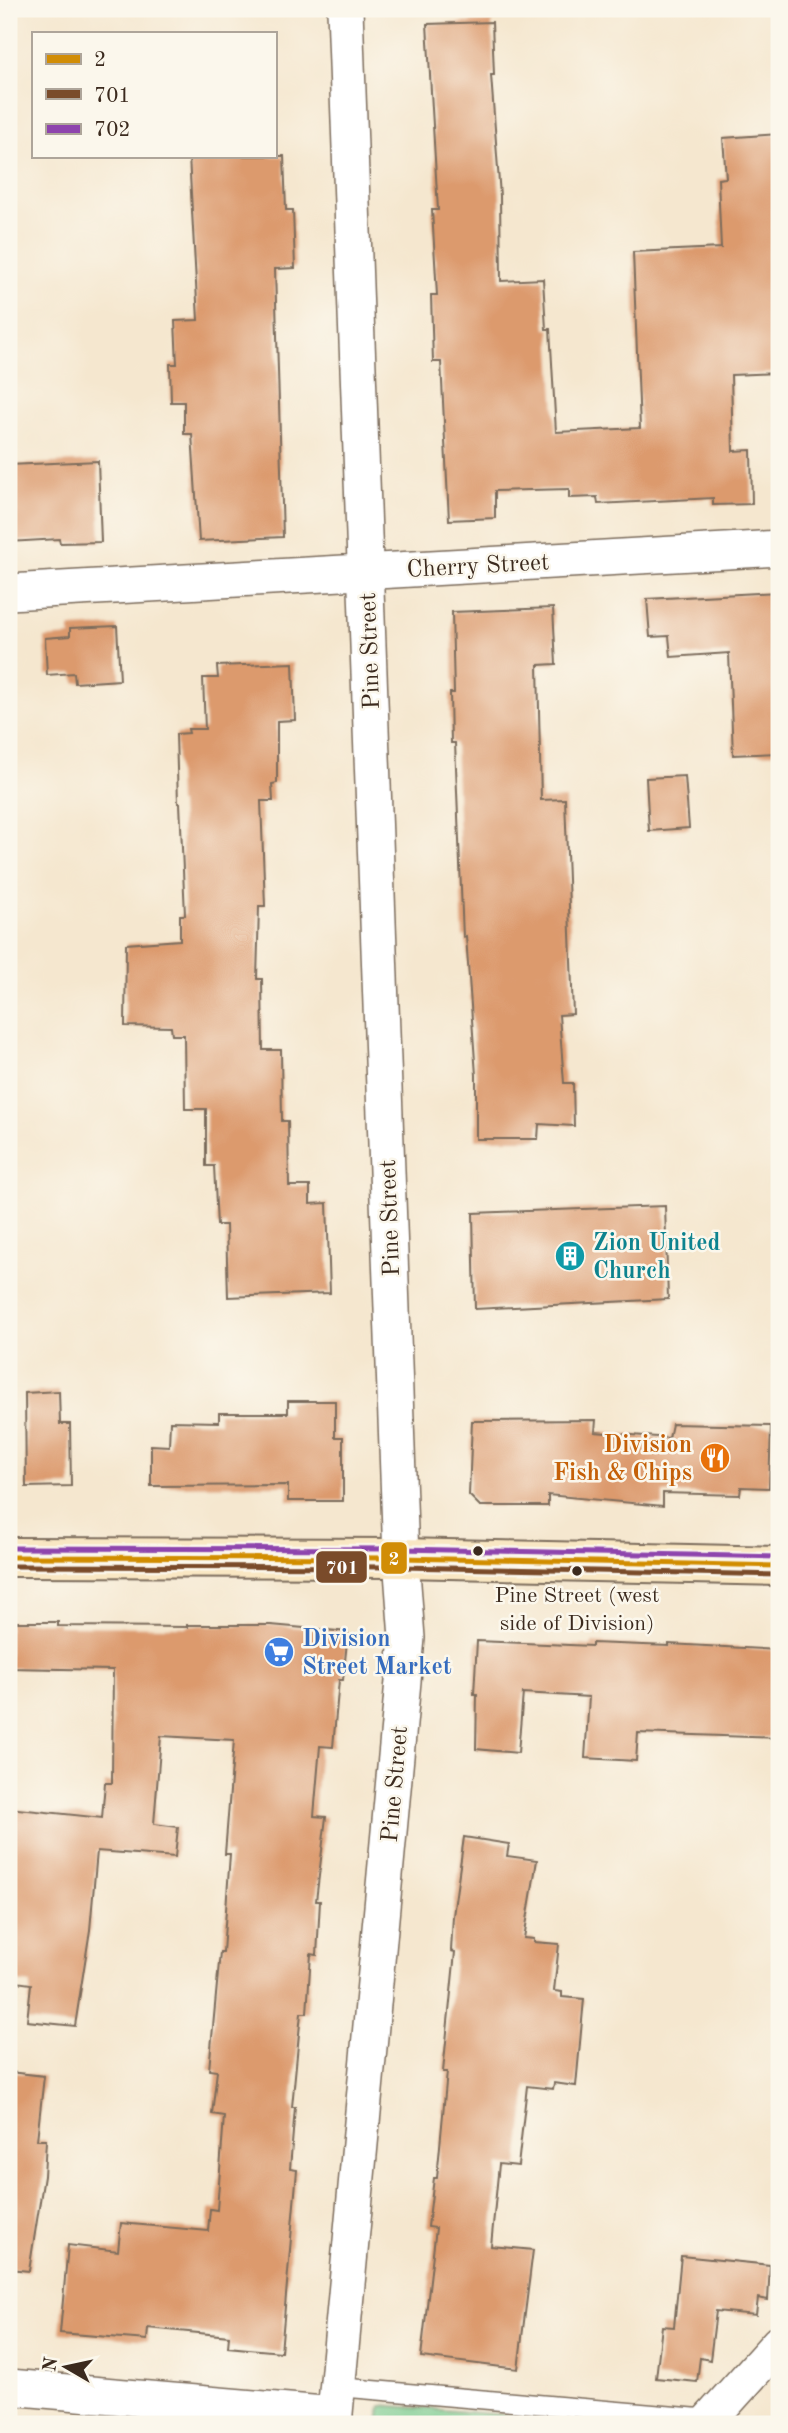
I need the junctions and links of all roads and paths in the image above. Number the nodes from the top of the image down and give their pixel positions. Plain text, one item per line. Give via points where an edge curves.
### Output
1 (345, 9) edge
2 (779, 548) edge
3 (366, 571) junction
4 (9, 592) edge
5 (9, 1557) edge
6 (401, 1558) junction
7 (779, 1566) edge
8 (779, 2343) edge
9 (9, 2387) edge
10 (336, 2409) edge
11 (709, 2421) edge

1 - 3 street, Pine Street
2 - 3 street, Cherry Street
3 - 4 street, Cherry Street
3 - 6 street, Pine Street
5 - 6 main road
6 - 7 main road
6 - 10 street, Pine Street via 407,1638
8 - 11 street
9 - 10 street
10 - 11 lane

